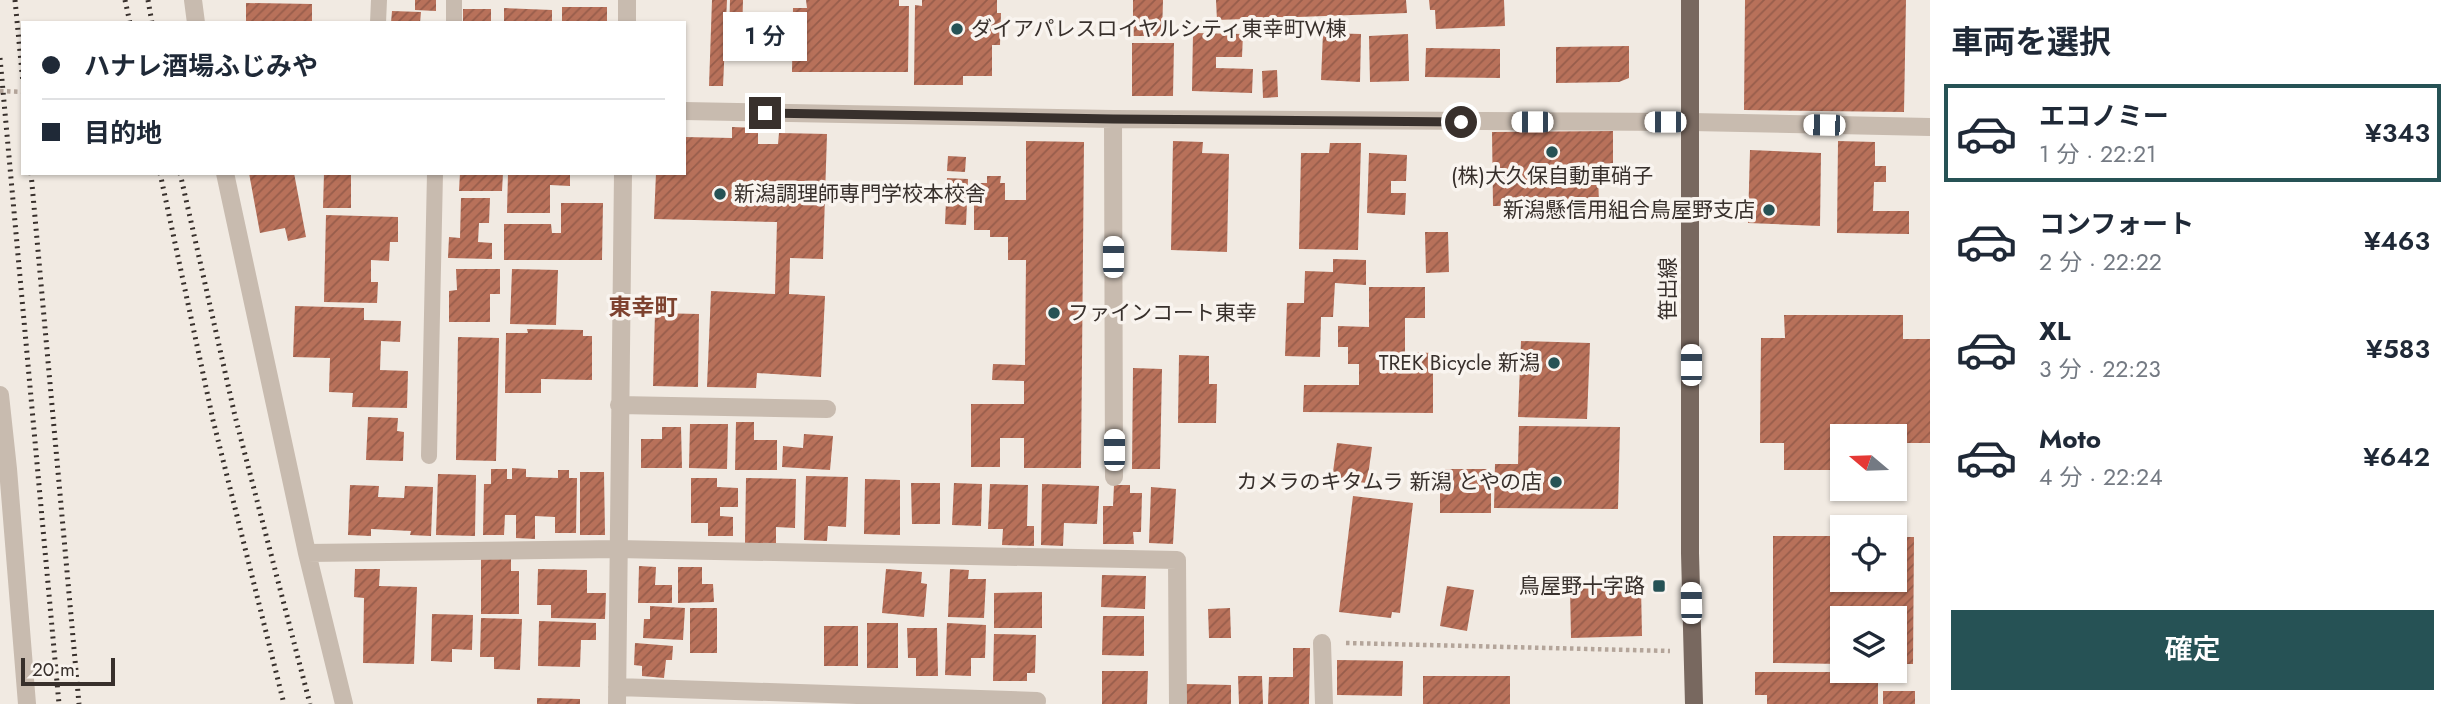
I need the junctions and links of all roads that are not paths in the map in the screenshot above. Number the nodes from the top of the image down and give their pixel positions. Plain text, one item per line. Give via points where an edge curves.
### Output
1 (192, 0) edge
2 (379, 0) edge
3 (454, 0) edge
4 (627, 0) edge
5 (1690, 0) edge
6 (196, 21) edge
7 (378, 21) edge
8 (454, 21) edge
9 (627, 21) edge
10 (686, 111) edge
11 (1113, 119) junction
12 (1691, 122) junction
13 (1930, 127) edge
14 (225, 175) edge
15 (435, 175) edge
16 (624, 175) edge
17 (0, 395) edge
18 (619, 405) junction
19 (827, 409) dead end
20 (429, 456) dead end
21 (1114, 477) dead end
22 (617, 549) junction
23 (307, 553) junction
24 (1322, 643) road end
25 (617, 696) edge
26 (1037, 701) dead end
27 (27, 704) edge
28 (344, 704) edge
29 (1178, 704) edge
30 (1324, 704) edge
31 (1694, 704) edge

1 - 6 street
2 - 7 lane
3 - 8 lane
4 - 9 street
5 - 12 main road, 笹出線
10 - 11 street
11 - 12 street
11 - 21 street
12 - 13 street
12 - 31 main road, 笹出線
14 - 23 street
15 - 20 lane
16 - 18 street
17 - 27 street
18 - 19 street
18 - 22 street
22 - 23 street
22 - 25 street
22 - 29 street via 1177,560
23 - 28 street
24 - 30 street
25 - 26 street

